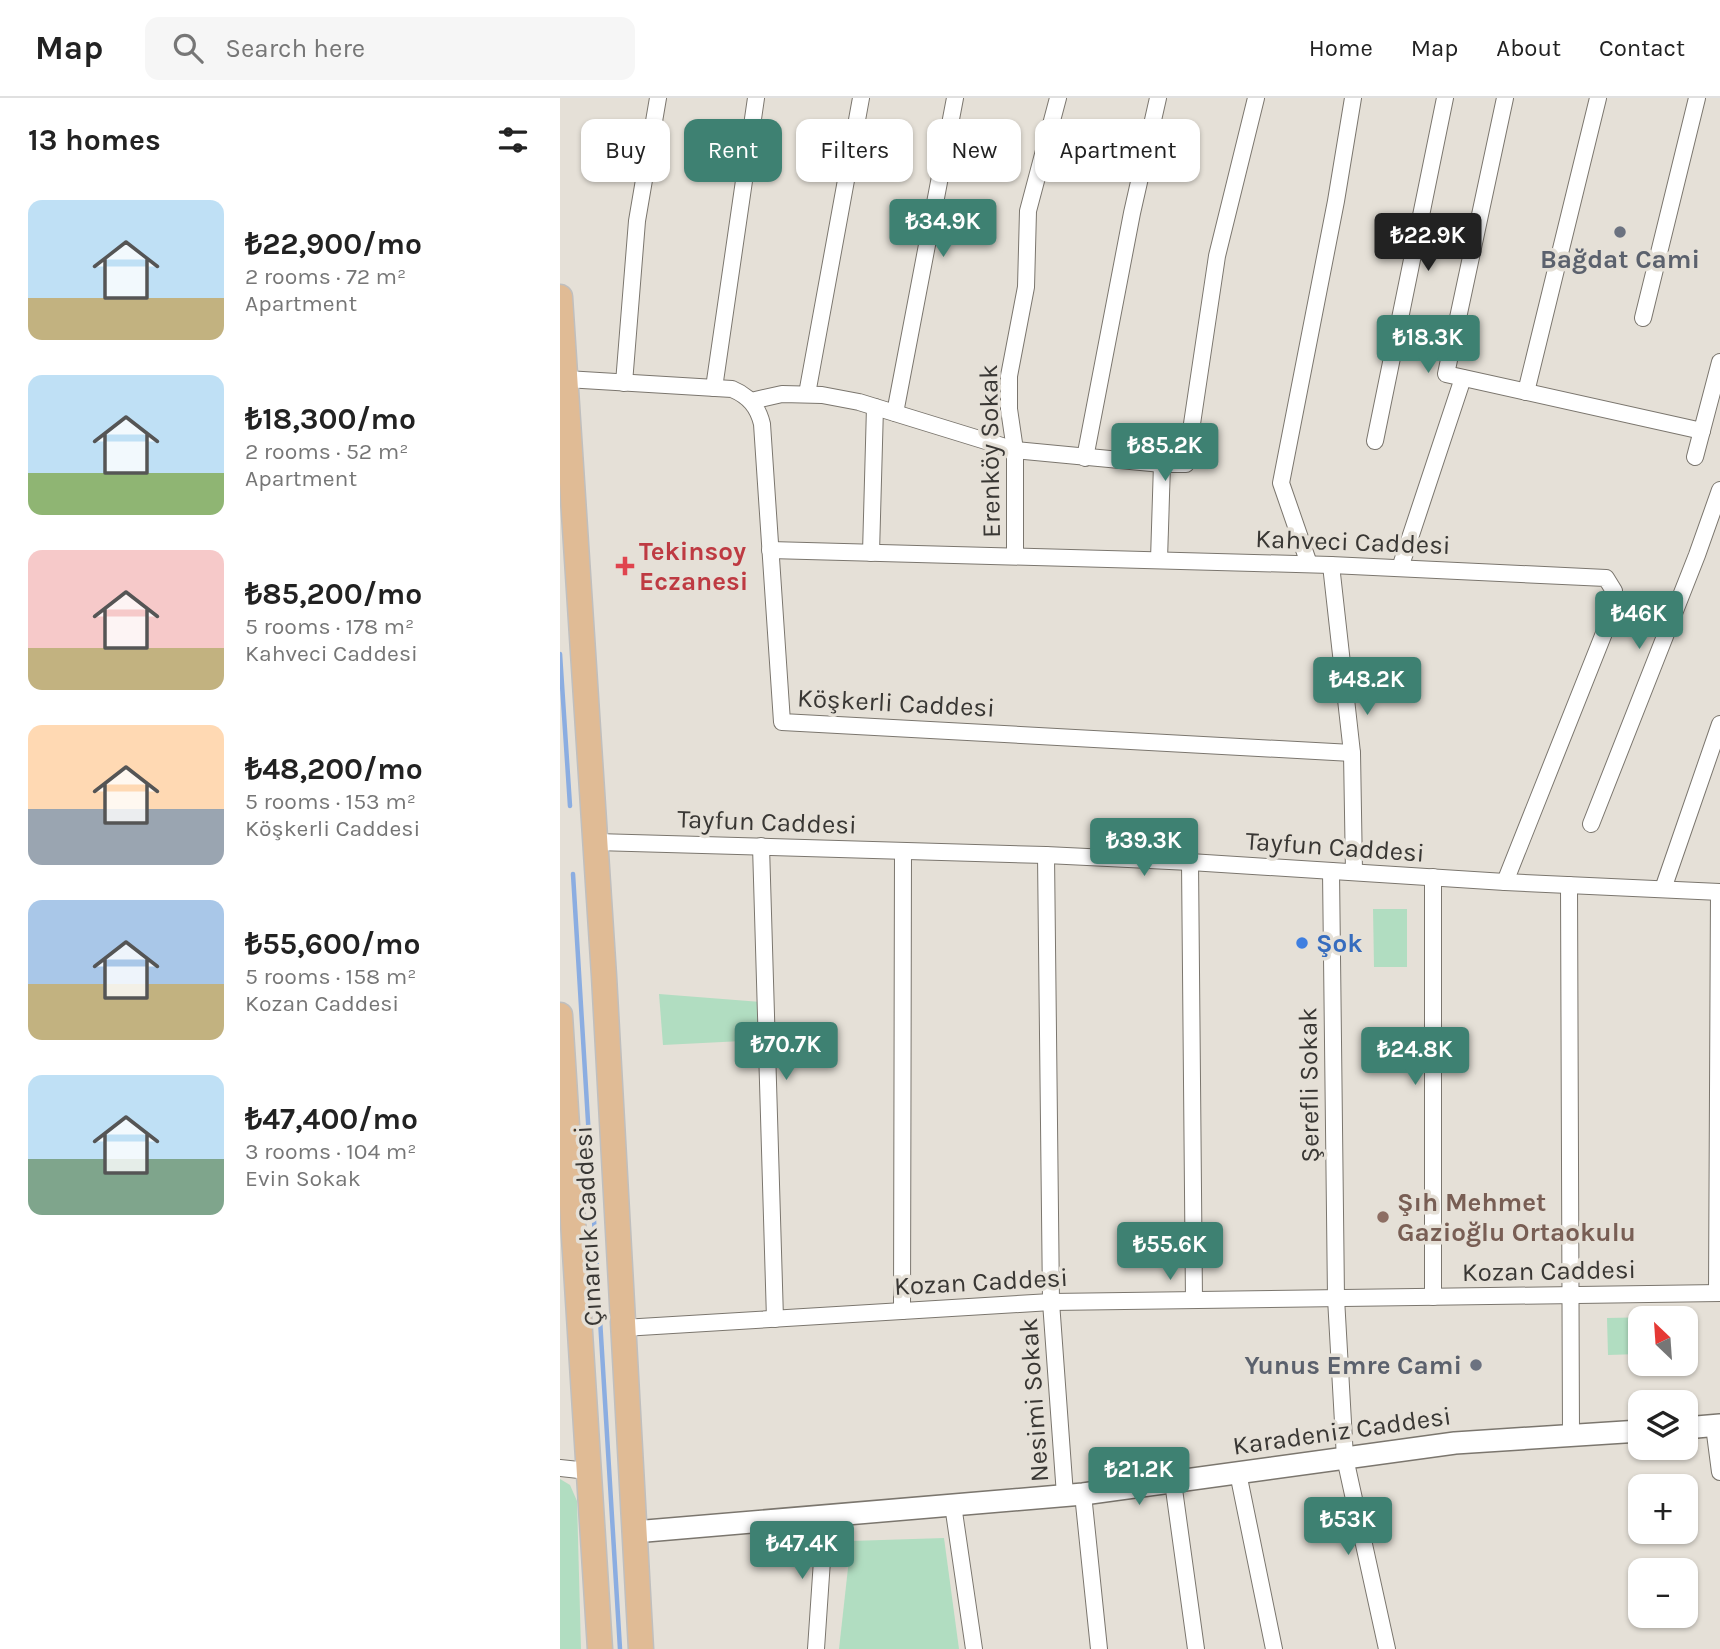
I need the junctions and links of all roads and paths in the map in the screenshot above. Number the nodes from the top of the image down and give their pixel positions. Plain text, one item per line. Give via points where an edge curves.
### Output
1 (658, 98) edge
2 (756, 98) edge
3 (861, 98) edge
4 (955, 98) edge
5 (1058, 98) edge
6 (1158, 98) edge
7 (1256, 98) edge
8 (1353, 98) edge
9 (1445, 98) edge
10 (1505, 98) edge
11 (1598, 98) edge
12 (1697, 98) edge
13 (560, 297) edge
14 (1643, 318) dead end
15 (1720, 362) edge
16 (1463, 378) junction
17 (566, 379) junction
18 (624, 383) junction
19 (714, 388) junction
20 (1526, 392) junction
21 (807, 394) junction
22 (751, 401) junction
23 (875, 407) junction
24 (895, 413) junction
25 (1702, 431) junction
26 (1375, 442) dead end
27 (1015, 450) junction
28 (1695, 457) dead end
29 (1086, 458) junction
30 (1162, 464) junction
31 (1720, 490) edge
32 (770, 550) junction
33 (871, 552) junction
34 (1015, 556) junction
35 (1158, 560) junction
36 (1309, 564) junction
37 (1331, 565) junction
38 (1400, 568) junction
39 (1720, 724) edge
40 (1352, 753) junction
41 (1591, 824) dead end
42 (596, 842) junction
43 (761, 846) junction
44 (903, 850) junction
45 (1046, 855) junction
46 (1190, 862) junction
47 (1331, 871) junction
48 (1354, 872) junction
49 (1433, 877) junction
50 (1505, 882) junction
51 (1720, 882) edge
52 (1569, 885) junction
53 (1663, 889) junction
54 (1693, 890) junction
55 (1720, 892) edge
56 (560, 1015) edge
57 (1718, 1293) edge
58 (1571, 1295) junction
59 (1433, 1297) junction
60 (1336, 1298) junction
61 (1194, 1300) junction
62 (1051, 1302) junction
63 (902, 1311) junction
64 (775, 1319) junction
65 (623, 1328) junction
66 (1717, 1426) edge
67 (1698, 1427) edge
68 (1628, 1432) edge
69 (1571, 1435) junction
70 (1345, 1458) junction
71 (560, 1468) edge
72 (588, 1471) junction
73 (1720, 1472) edge
74 (1238, 1473) junction
75 (1172, 1482) junction
76 (1074, 1494) junction
77 (953, 1505) junction
78 (825, 1516) junction
79 (634, 1532) junction
80 (600, 1649) edge
81 (641, 1649) edge
82 (816, 1649) edge
83 (974, 1649) edge
84 (1099, 1649) edge
85 (1196, 1649) edge
86 (1274, 1649) edge
87 (1387, 1649) edge

1 - 18 street via 637,221
2 - 19 street
3 - 21 street
4 - 24 street
5 - 27 street, Erenköy Sokak via 1028,211 1026,287 1009,384
6 - 29 street
7 - 30 street via 1217,256 1186,464
8 - 36 street via 1281,483
9 - 26 street
10 - 16 street via 1446,374
11 - 20 street
12 - 14 street
13 - 17 main road, Çınarcık Caddesi
15 - 25 street
16 - 20 street
16 - 38 street
17 - 18 street
17 - 42 main road, Çınarcık Caddesi
18 - 19 street
19 - 22 street via 732,389
20 - 25 street
21 - 22 street
21 - 23 street
22 - 32 street, Köşkerli Caddesi via 762,424
23 - 24 street
23 - 33 street
24 - 27 street
25 - 28 street
27 - 29 street
27 - 34 street, Erenköy Sokak
29 - 30 street
30 - 35 street
31 - 41 street
32 - 33 street, Kahveci Caddesi
32 - 40 street, Köşkerli Caddesi via 782,722
33 - 34 street, Kahveci Caddesi
34 - 35 street, Kahveci Caddesi
35 - 36 street, Kahveci Caddesi
36 - 37 street, Kahveci Caddesi
37 - 38 street, Kahveci Caddesi
37 - 40 street
38 - 50 street, Kahveci Caddesi via 1606,578 1614,591 1614,608
39 - 53 street
40 - 48 street
42 - 43 street, Tayfun Caddesi
42 - 65 main road, Çınarcık Caddesi
43 - 44 street, Tayfun Caddesi
43 - 64 street
44 - 45 street, Tayfun Caddesi
44 - 63 street
45 - 46 street, Tayfun Caddesi
45 - 62 street, Nesimi Sokak
46 - 47 street, Tayfun Caddesi
46 - 61 street
47 - 48 street, Tayfun Caddesi
47 - 60 street, Şerefli Sokak
48 - 49 street, Tayfun Caddesi
49 - 50 street, Tayfun Caddesi
49 - 59 street
50 - 52 street, Tayfun Caddesi
51 - 54 street
52 - 53 street, Tayfun Caddesi
52 - 58 street
53 - 54 street, Tayfun Caddesi
54 - 55 street, Tayfun Caddesi
55 - 57 street
56 - 72 main road, Çınarcık Caddesi
57 - 58 street, Kozan Caddesi
58 - 59 street, Kozan Caddesi
58 - 69 street
59 - 60 street, Kozan Caddesi
60 - 61 street, Kozan Caddesi
60 - 70 street, Şerefli Sokak
61 - 62 street, Kozan Caddesi
62 - 63 street, Kozan Caddesi
62 - 76 street, Nesimi Sokak
63 - 64 street, Kozan Caddesi
64 - 65 street, Kozan Caddesi
65 - 79 main road, Çınarcık Caddesi
66 - 67 street
66 - 73 street
68 - 69 street, Karadeniz Caddesi
69 - 70 street, Karadeniz Caddesi via 1455,1443
70 - 74 street, Karadeniz Caddesi
70 - 87 street, Şerefli Sokak
71 - 72 street
72 - 80 main road, Çınarcık Caddesi
74 - 75 street, Karadeniz Caddesi
74 - 86 street
75 - 76 street, Karadeniz Caddesi
75 - 85 street
76 - 77 street, Karadeniz Caddesi
76 - 84 street, Nesimi Sokak
77 - 78 street, Karadeniz Caddesi
77 - 83 street
78 - 79 street, Karadeniz Caddesi
78 - 82 street
79 - 81 main road, Çınarcık Caddesi

